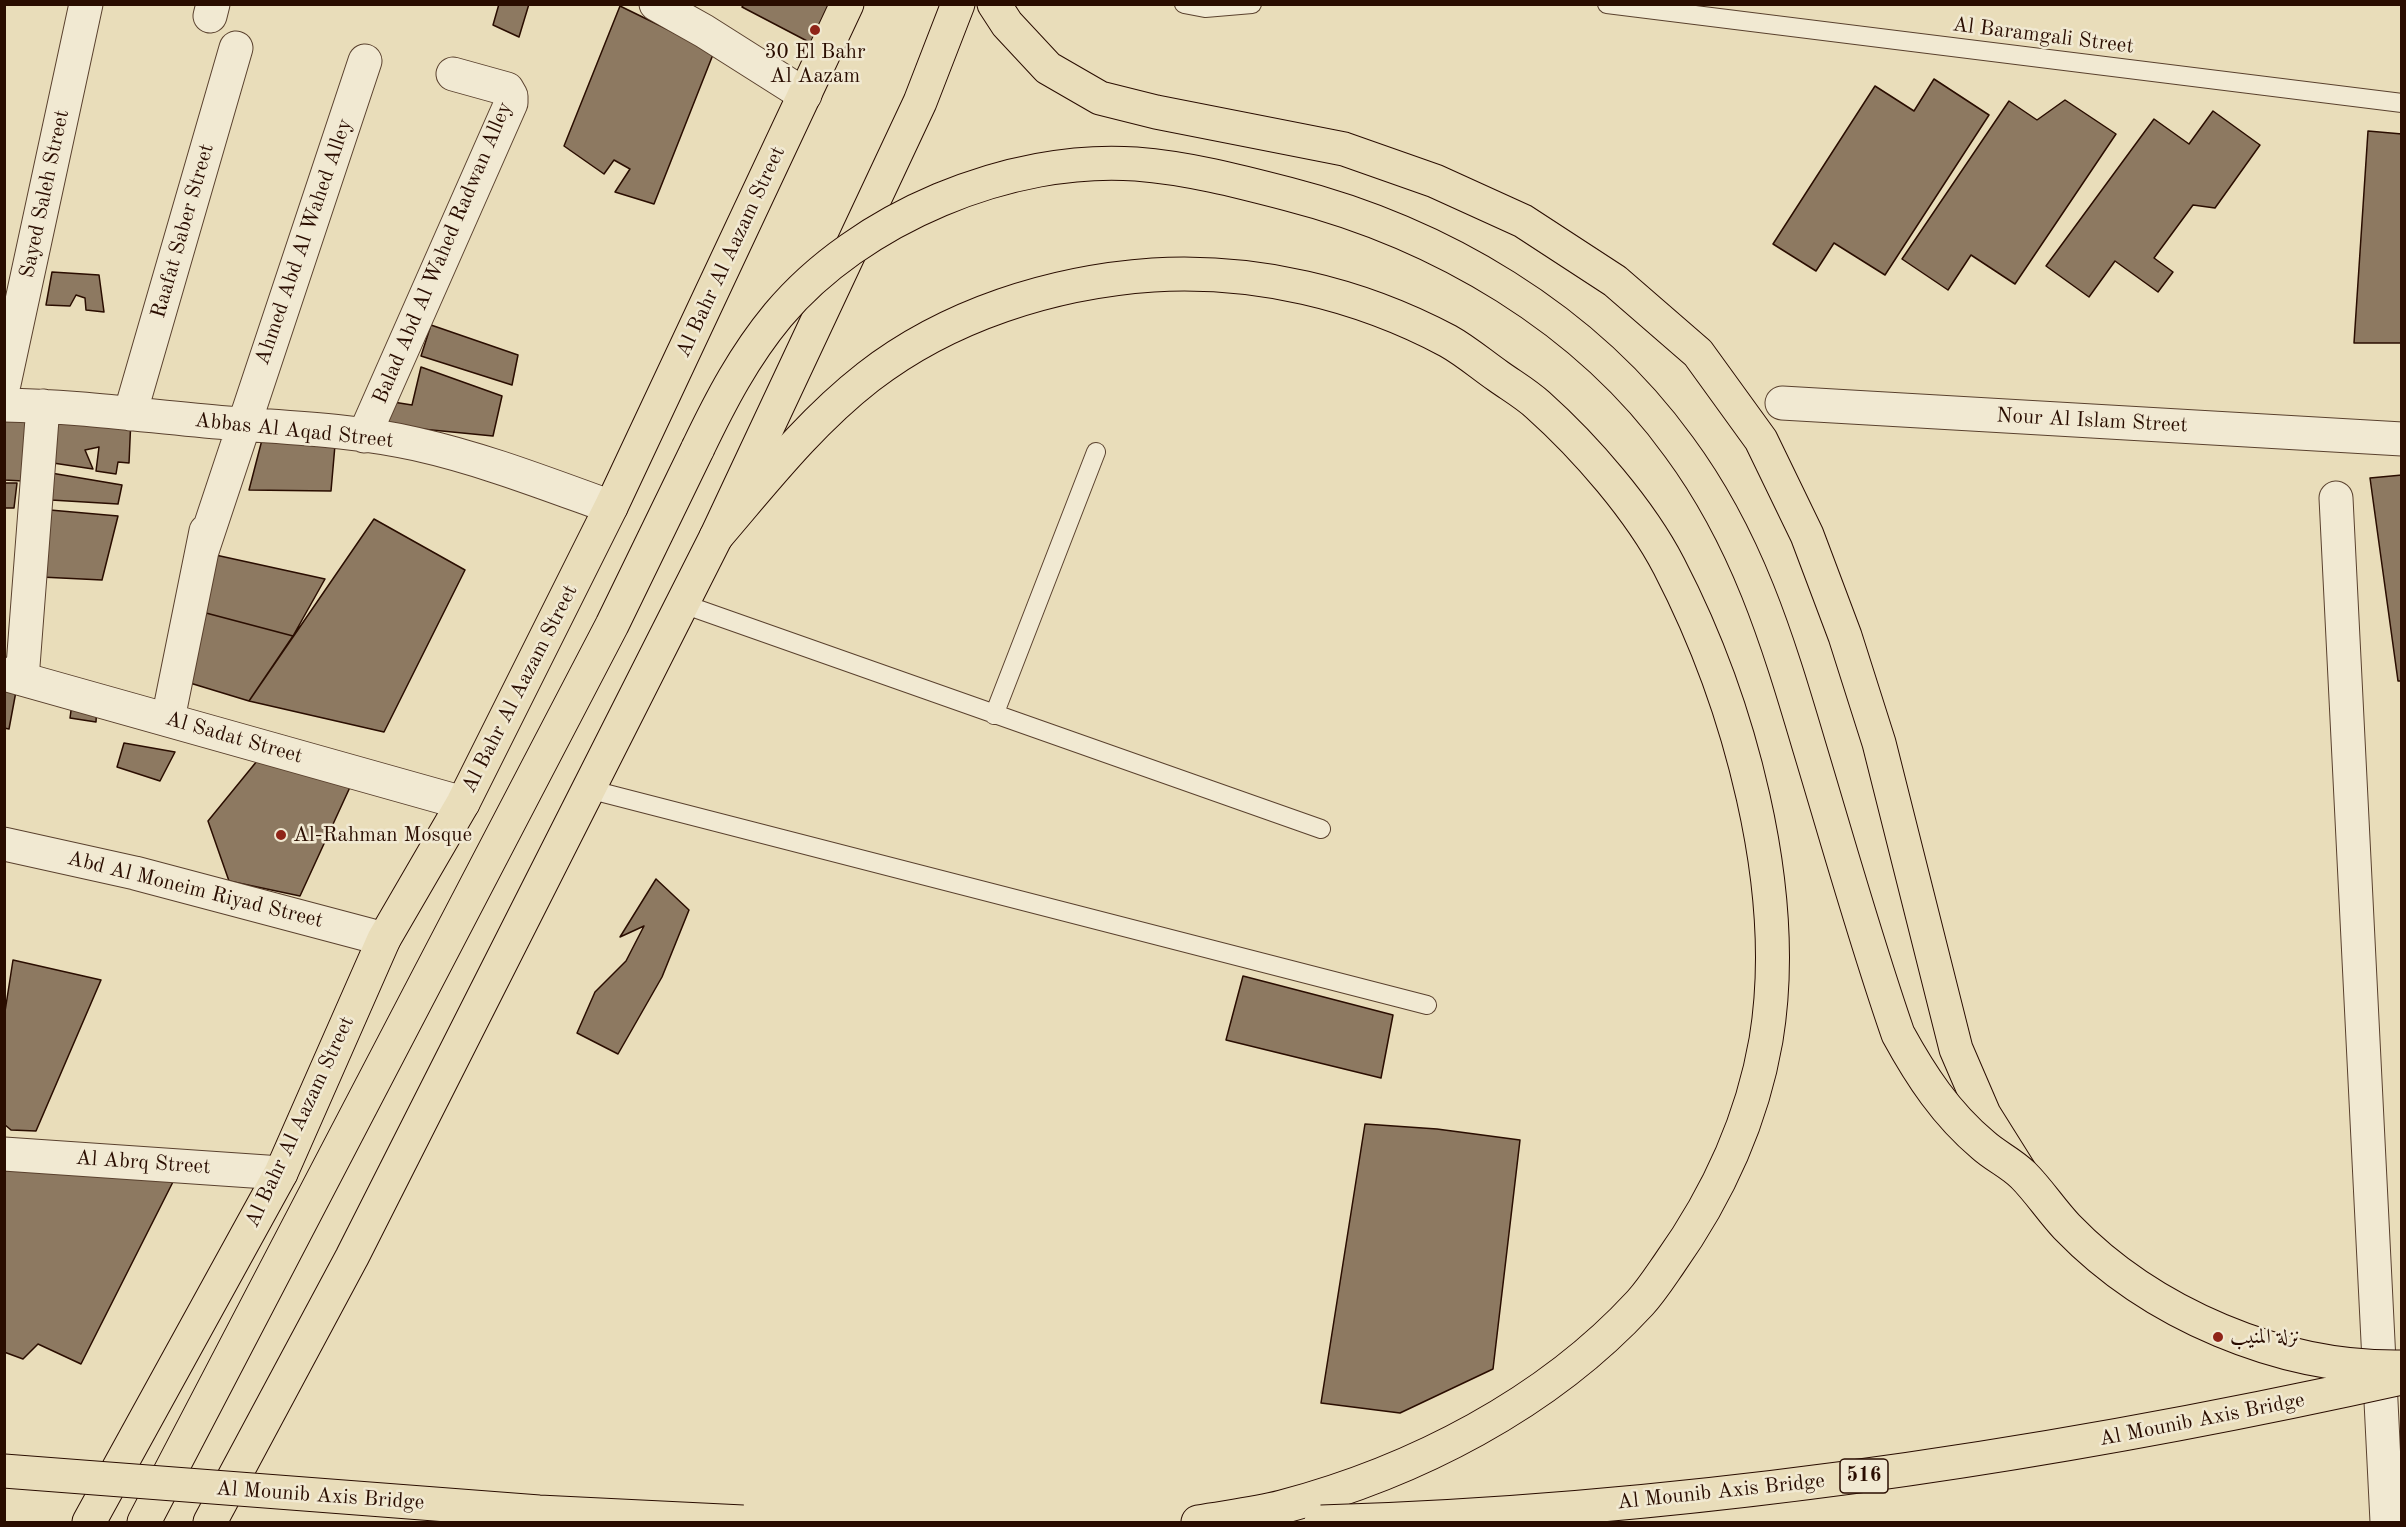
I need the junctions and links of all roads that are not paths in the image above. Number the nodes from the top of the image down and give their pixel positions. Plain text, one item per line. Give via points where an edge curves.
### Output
1 (86, 4) edge
2 (656, 4) edge
3 (847, 4) edge
4 (958, 4) edge
5 (994, 4) edge
6 (1184, 4) edge
7 (1252, 4) edge
8 (1607, 4) edge
9 (236, 48) dead end
10 (365, 61) dead end
11 (453, 74) dead end
12 (805, 95) junction
13 (2402, 104) edge
14 (4, 384) edge
15 (1782, 403) dead end
16 (4, 405) edge
17 (43, 406) junction
18 (130, 414) junction
19 (236, 424) junction
20 (364, 436) junction
21 (2402, 439) edge
22 (1096, 452) dead end
23 (2336, 498) dead end
24 (611, 507) junction
25 (716, 537) junction
26 (683, 603) junction
27 (13, 676) edge
28 (994, 715) junction
29 (168, 719) junction
30 (588, 789) junction
31 (463, 803) junction
32 (1321, 829) dead end
33 (4, 844) edge
34 (384, 939) junction
35 (1427, 1005) dead end
36 (4, 1154) edge
37 (281, 1173) junction
38 (2021, 1173) junction
39 (2402, 1367) edge
40 (2402, 1378) edge
41 (4, 1471) edge
42 (88, 1522) edge
43 (144, 1522) edge
44 (210, 1522) edge
45 (743, 1522) edge
46 (1198, 1522) edge
47 (1321, 1522) edge
48 (2387, 1522) edge

1 - 14 street, Sayed Saleh Street
2 - 12 street
3 - 12 main road, Al Bahr Al Aazam Street
4 - 25 main road via 920,102
5 - 38 main road via 1006,24 1048,68 1100,98 1344,149 1436,181 1523,220 1615,281 1698,353 1761,440 1807,536 1845,636 1879,743 1956,1049 1984,1114
6 - 7 lane via 1205,8
8 - 13 lane, Al Baramgali Street
9 - 18 street, Raafat Saber Street
10 - 19 street, Ahmed Abd Al Wahed Alley
11 - 20 street, Balad Abd Al Wahed Radwan Alley via 507,89 512,96 511,104
12 - 24 main road, Al Bahr Al Aazam Street
15 - 21 street, Nour Al Islam Street
16 - 17 street, Abbas Al Aqad Street
17 - 18 street, Abbas Al Aqad Street
17 - 27 street
18 - 19 street, Abbas Al Aqad Street
19 - 20 street, Abbas Al Aqad Street
19 - 29 street, Ahmed Abd Al Wahed Alley via 202,551
20 - 24 street, Abbas Al Aqad Street via 416,444 512,471
22 - 28 lane
23 - 48 street
24 - 31 main road, Al Bahr Al Aazam Street
25 - 26 main road
25 - 46 main road via 808,429 872,374 944,330 1022,298 1105,278 1189,273 1274,280 1356,301 1450,342 1535,402 1608,477 1667,562 1710,656 1743,758 1763,849 1773,944 1766,1041 1741,1134 1700,1221 1644,1300 1575,1366 1483,1425 1385,1473 1281,1507
26 - 28 lane
26 - 30 main road
27 - 29 street, Al Sadat Street
28 - 32 lane
29 - 31 street, Al Sadat Street
30 - 35 lane
30 - 44 main road via 352,1257
31 - 34 main road, Al Bahr Al Aazam Street
33 - 34 street, Abd Al Moneim Riyad Street via 135,873
34 - 37 main road, Al Bahr Al Aazam Street
36 - 37 street, Al Abrq Street
37 - 42 main road, Al Bahr Al Aazam Street
38 - 39 main road, bridge via 2077,1235 2121,1274 2181,1312 2246,1341 2315,1359
38 - 43 main road, bridge via 1983,1146 1949,1113 1898,1034 1765,604 1724,517 1678,445 1622,380 1557,323 1485,273 1409,234 1327,204 1211,174 1133,164 1053,167 976,184 903,215 837,258 780,313 733,376 612,624
40 - 47 main road, Al Mounib Axis Bridge / 516, bridge via 2105,1439 1911,1470 1728,1493 1543,1510
41 - 45 main road, Al Mounib Axis Bridge, bridge via 539,1512

